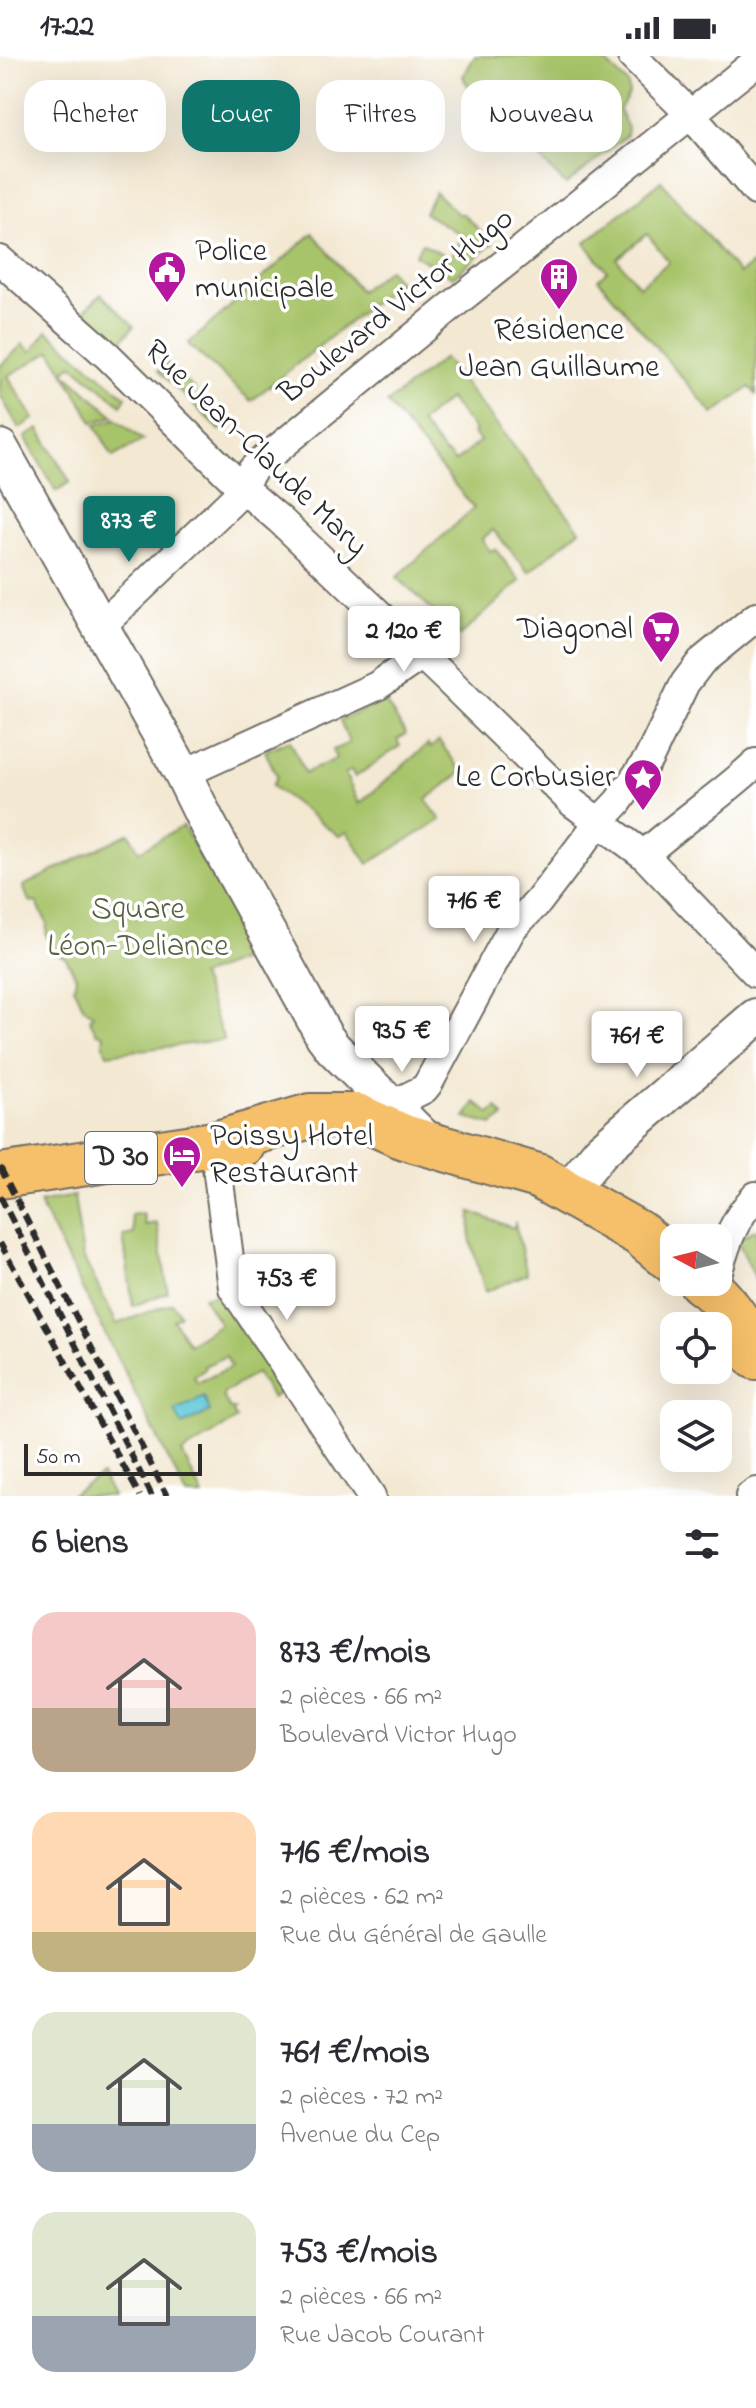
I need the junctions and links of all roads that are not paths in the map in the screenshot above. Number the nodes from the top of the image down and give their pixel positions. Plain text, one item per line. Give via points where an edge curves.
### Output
1 (632, 56) edge
2 (756, 62) edge
3 (691, 115) junction
4 (756, 191) edge
5 (0, 260) edge
6 (0, 448) edge
7 (241, 487) junction
8 (756, 617) edge
9 (101, 626) junction
10 (422, 655) junction
11 (756, 763) edge
12 (183, 774) junction
13 (599, 822) junction
14 (644, 855) junction
15 (756, 973) edge
16 (756, 1017) edge
17 (385, 1128) junction
18 (214, 1144) junction
19 (0, 1176) edge
20 (567, 1192) junction
21 (756, 1196) edge
22 (732, 1225) edge
23 (660, 1250) edge
24 (722, 1296) edge
25 (756, 1357) edge
26 (756, 1492) edge
27 (371, 1496) edge
28 (750, 1496) edge

1 - 3 street
2 - 3 street, Boulevard Victor Hugo
3 - 4 street
3 - 7 street, Boulevard Victor Hugo via 253,469
5 - 7 street, Rue Jean-Claude Mary
6 - 9 street
7 - 9 street, Boulevard Victor Hugo
7 - 10 street, Rue Jean-Claude Mary
8 - 13 street via 701,662 685,683 649,758
9 - 12 street
10 - 12 street via 377,686
10 - 13 street, Rue Jean-Claude Mary via 573,803
11 - 14 street
12 - 17 street via 277,952
13 - 14 street, Rue Jean-Claude Mary
13 - 17 street via 512,928 428,1084
14 - 15 street, Rue Jean-Claude Mary
16 - 20 street via 601,1151
17 - 18 main road, D 30 via 310,1116
17 - 20 main road, D 30 via 538,1176
18 - 19 main road, D 30
18 - 27 street via 233,1288
20 - 23 main road, D 30
21 - 22 street
24 - 25 main road
26 - 28 street

